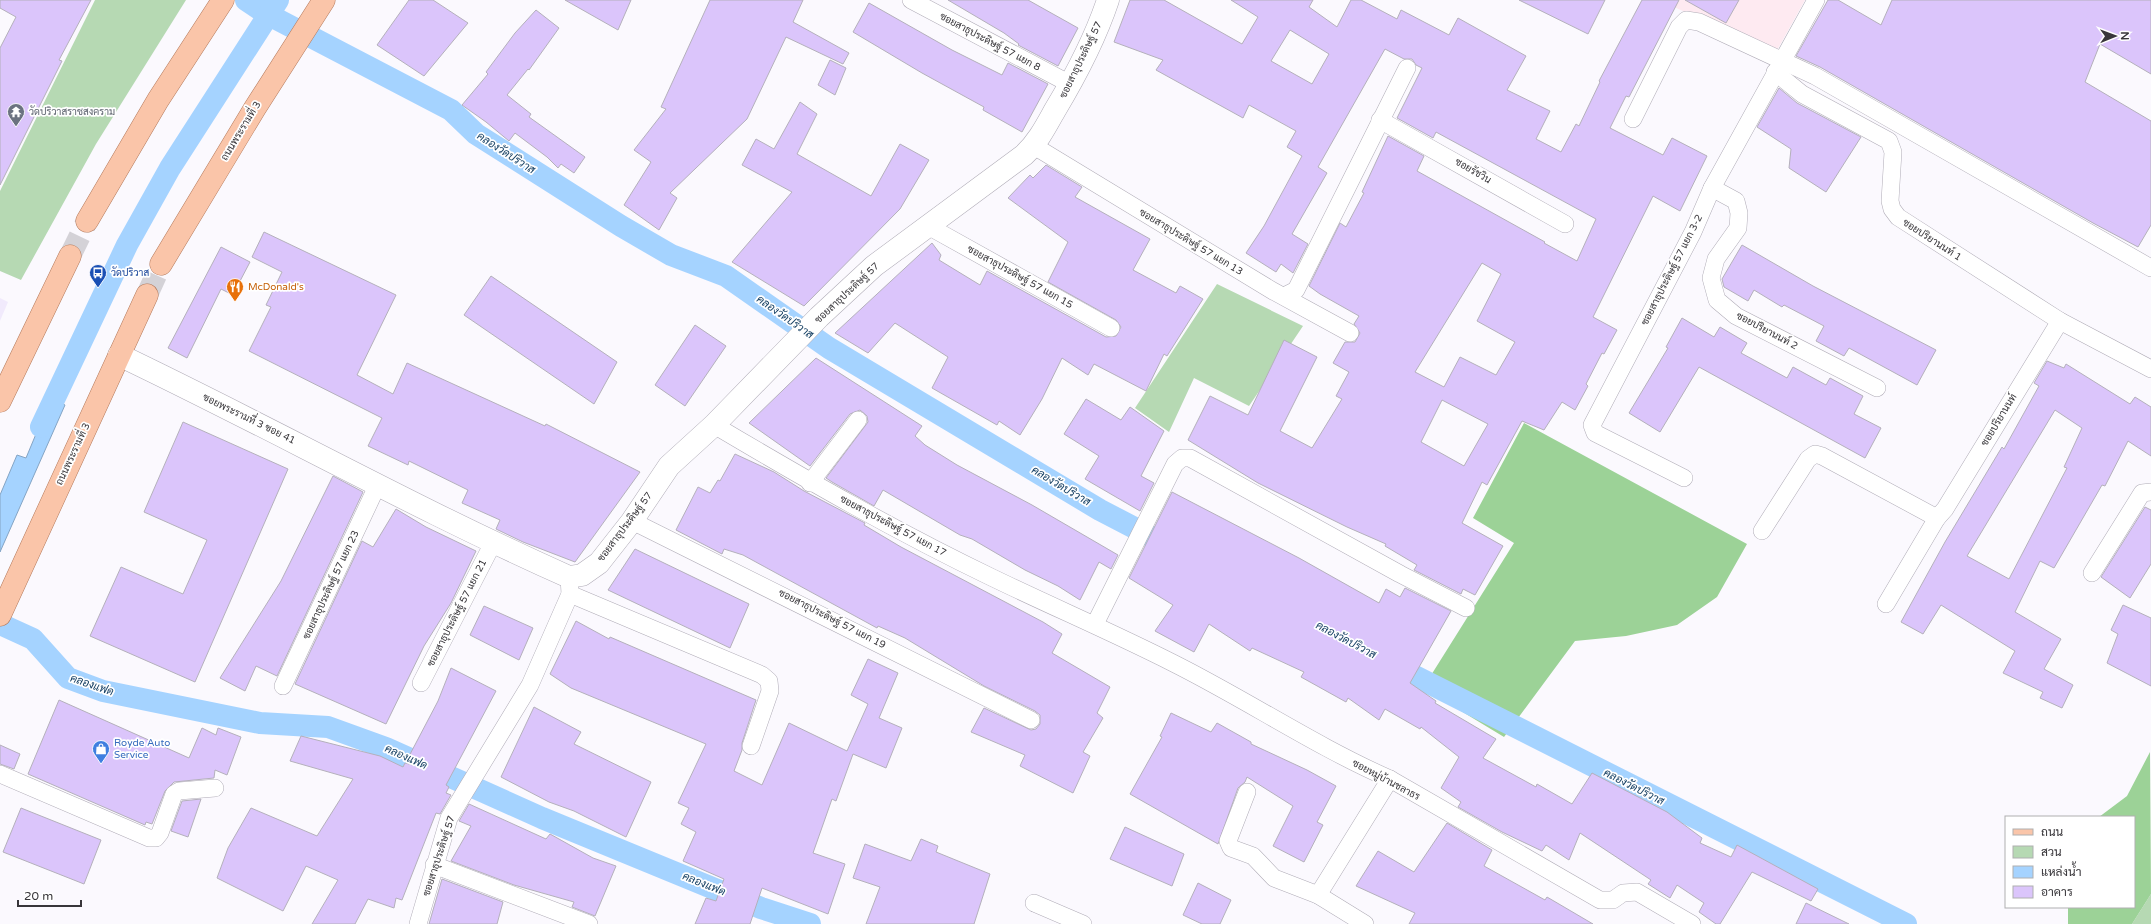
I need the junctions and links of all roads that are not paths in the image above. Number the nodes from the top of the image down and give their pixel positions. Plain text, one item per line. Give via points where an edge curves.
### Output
1 (911, 0) edge
2 (1108, 0) edge
3 (1816, 0) edge
4 (222, 1) edge
5 (320, 5) edge
6 (1778, 66) junction
7 (1407, 68) dead end
8 (1070, 84) junction
9 (1633, 119) dead end
10 (1380, 120) junction
11 (1034, 146) junction
12 (1712, 188) junction
13 (87, 221) tunnel mouth
14 (1565, 224) dead end
15 (928, 226) junction
16 (70, 256) tunnel mouth
17 (161, 264) tunnel mouth
18 (2151, 268) edge
19 (147, 295) tunnel mouth
20 (1284, 296) junction
21 (2060, 321) junction
22 (1111, 328) dead end
23 (1350, 333) dead end
24 (120, 355) junction
25 (2151, 369) edge
26 (1877, 388) dead end
27 (0, 400) edge
28 (858, 420) dead end
29 (714, 424) junction
30 (1684, 478) dead end
31 (810, 483) junction
32 (378, 484) junction
33 (2151, 492) edge
34 (1937, 518) junction
35 (632, 521) junction
36 (1762, 531) dead end
37 (493, 543) junction
38 (2092, 573) dead end
39 (569, 586) junction
40 (1886, 604) dead end
41 (3, 607) edge
42 (1466, 608) dead end
43 (1078, 617) joint
44 (1095, 624) junction
45 (421, 684) dead end
46 (283, 686) dead end
47 (1031, 720) dead end
48 (751, 746) dead end
49 (0, 774) edge
50 (1390, 779) junction
51 (215, 788) dead end
52 (1247, 792) dead end
53 (434, 865) junction
54 (1318, 895) junction
55 (1034, 903) dead end
56 (418, 924) edge
57 (589, 924) edge
58 (1083, 924) edge
59 (1365, 924) edge
60 (1692, 924) edge

1 - 8 street, ซอยสาธุประดิษฐ์ 57 แยก 8
2 - 8 street, ซอยสาธุประดิษฐ์ 57 via 1098,28
3 - 6 street, ซอยสาธุประดิษฐ์ 57 แยก 3-2
4 - 13 main road via 158,100
5 - 17 main road, ถนนพระรามที่ 3
6 - 9 street via 1699,22 1686,20 1679,27
6 - 12 street, ซอยสาธุประดิษฐ์ 57 แยก 3-2
6 - 18 street via 1814,76
6 - 21 street, ซอยปริยานนท์ 1 via 1802,94 1889,141 1893,152 1890,201 1898,217
7 - 10 street
8 - 11 street, ซอยสาธุประดิษฐ์ 57
10 - 14 street, ซอยรัชวิน
10 - 20 street via 1296,290
11 - 15 street, ซอยสาธุประดิษฐ์ 57
11 - 20 street, ซอยสาธุประดิษฐ์ 57 แยก 13 via 1150,218
12 - 26 street, ซอยปริยานนท์ 2 via 1736,201 1739,213 1738,228 1716,259 1711,278 1717,300 1736,316
12 - 30 street, ซอยสาธุประดิษฐ์ 57 แยก 3-2 via 1692,232 1592,425 1595,433
15 - 22 street, ซอยสาธุประดิษฐ์ 57 แยก 15
15 - 29 street, ซอยสาธุประดิษฐ์ 57 via 874,266 819,317
16 - 27 main road
19 - 24 main road, ถนนพระรามที่ 3
20 - 23 street, ซอยสาธุประดิษฐ์ 57 แยก 13
21 - 25 street, ซอยปริยานนท์ 1
21 - 34 street, ซอยปริยานนท์
24 - 32 street, ซอยพระรามที่ 3 ซอย 41
24 - 41 main road, ถนนพระรามที่ 3
28 - 31 street
29 - 31 street, ซอยสาธุประดิษฐ์ 57 แยก 17
29 - 35 street, ซอยสาธุประดิษฐ์ 57 via 669,466
31 - 43 street, ซอยสาธุประดิษฐ์ 57 แยก 17 via 992,578
32 - 37 street
32 - 46 street, ซอยสาธุประดิษฐ์ 57 แยก 23
33 - 38 street via 2142,493
34 - 36 street via 1815,454 1808,459
34 - 40 street, ซอยปริยานนท์
35 - 39 street, ซอยสาธุประดิษฐ์ 57 via 599,562
35 - 47 street, ซอยสาธุประดิษฐ์ 57 แยก 19
37 - 39 street
37 - 45 street, ซอยสาธุประดิษฐ์ 57 แยก 21
39 - 48 street via 769,681 770,691
39 - 53 street, ซอยสาธุประดิษฐ์ 57 via 530,685 449,818
42 - 44 street via 1190,458 1182,458 1175,464
43 - 44 street, ซอยหมู่บ้านชลาธร
44 - 50 street, ซอยหมู่บ้านชลาธร via 1201,677 1360,766
49 - 51 street via 148,838 156,838 160,833 174,794 179,791
50 - 54 street
50 - 60 street, ซอยหมู่บ้านชลาธร via 1600,900 1613,900 1623,894 1637,892
52 - 54 street via 1228,841 1230,848 1253,856 1274,878
53 - 56 street, ซอยสาธุประดิษฐ์ 57
53 - 57 street
54 - 59 street
55 - 58 street

